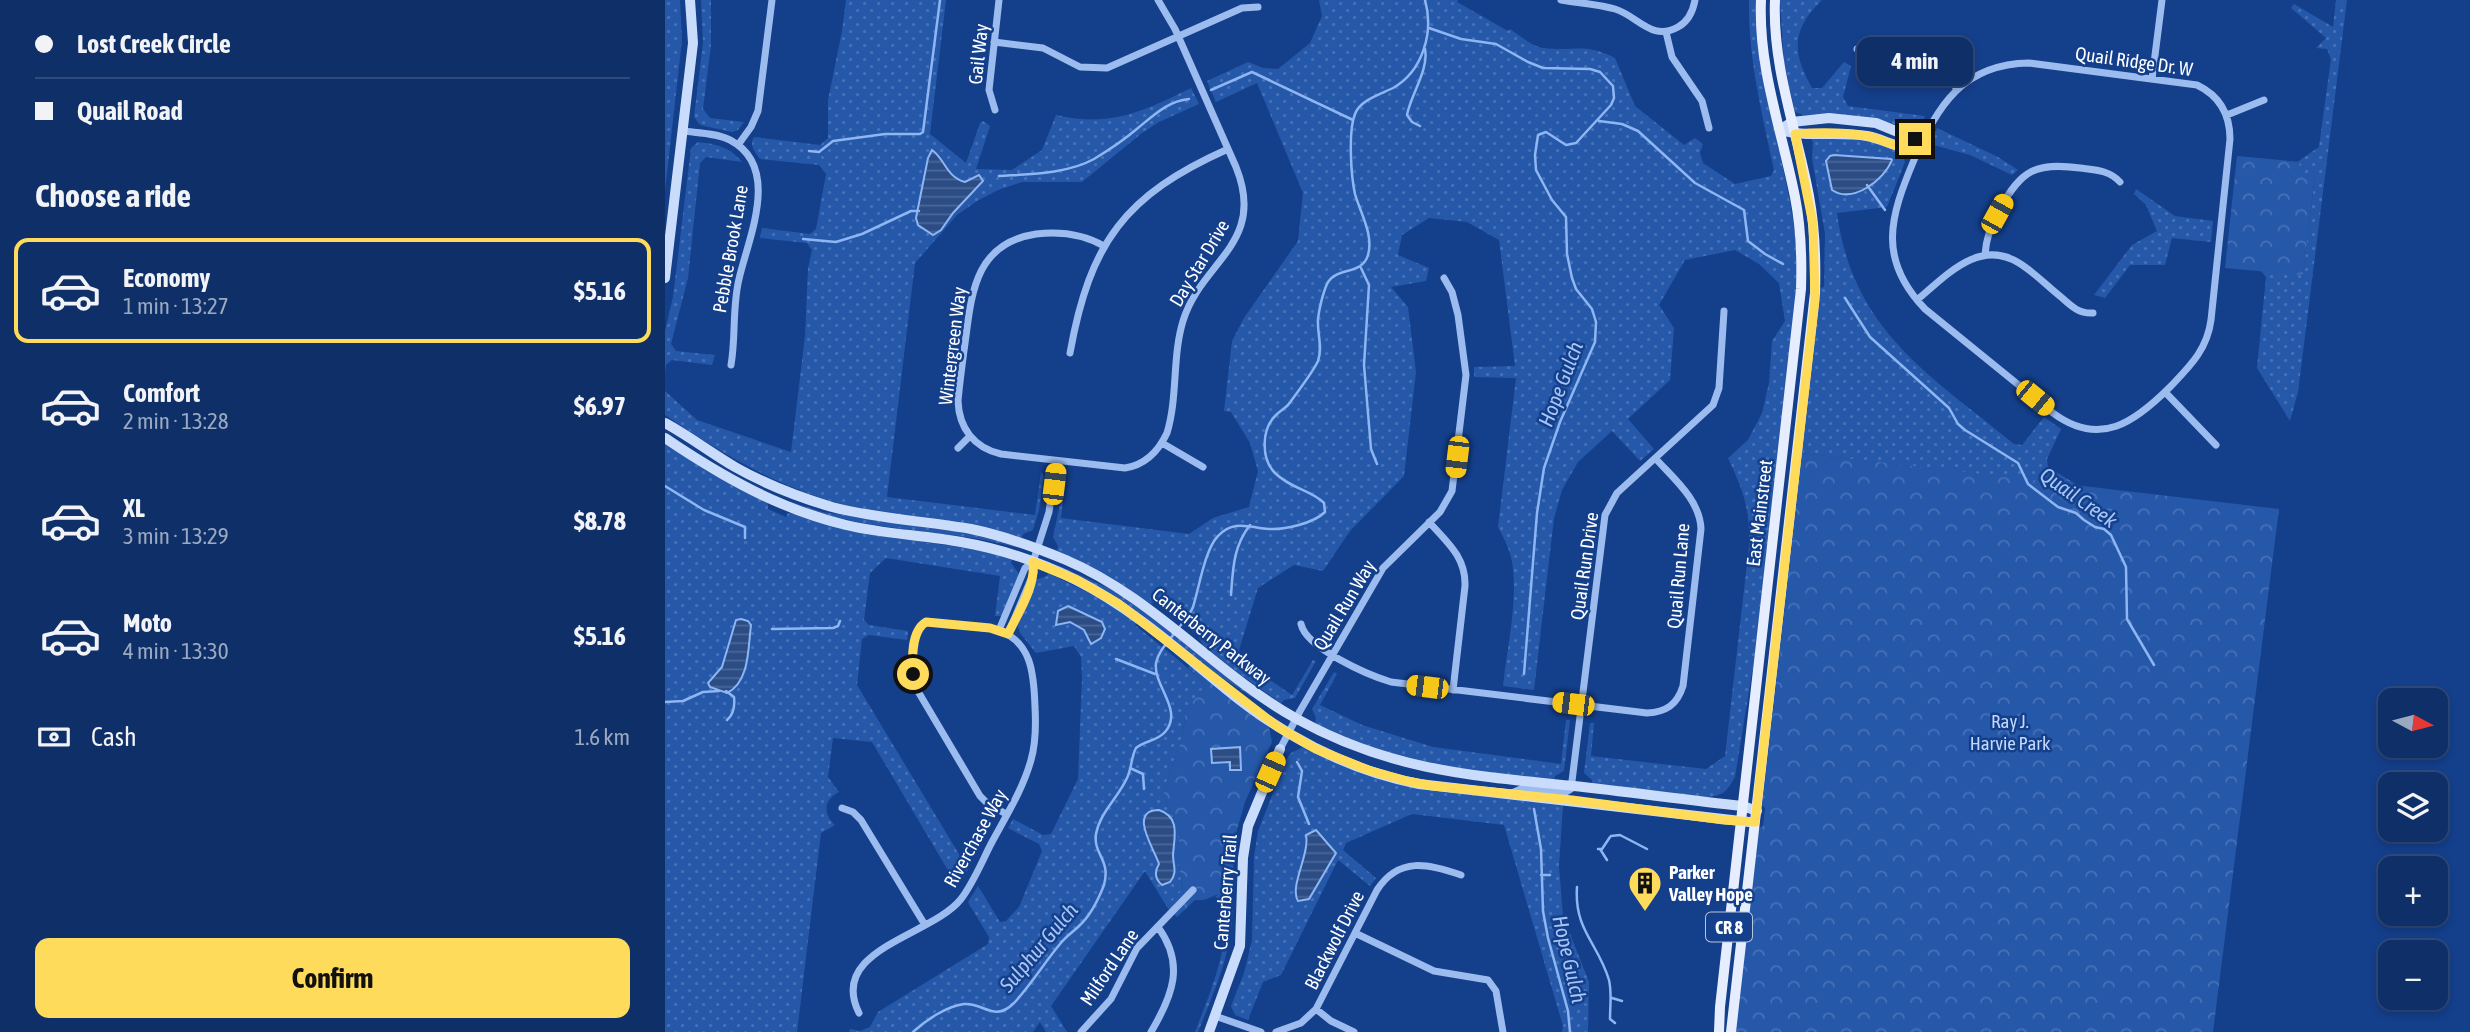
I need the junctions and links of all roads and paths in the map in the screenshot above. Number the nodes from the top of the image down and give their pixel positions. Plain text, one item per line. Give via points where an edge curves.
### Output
1 (690, 0) edge
2 (772, 0) edge
3 (999, 0) edge
4 (1158, 0) edge
5 (1561, 0) edge
6 (1695, 0) edge
7 (1761, 0) edge
8 (1775, 0) edge
9 (2162, 0) edge
10 (1606, 4) edge
11 (1258, 7) dead end
12 (1666, 32) junction
13 (1179, 37) junction
14 (994, 42) junction
15 (1857, 49) dead end
16 (2152, 79) junction
17 (1957, 89) junction
18 (2264, 100) dead end
19 (995, 110) dead end
20 (2227, 115) junction
21 (1792, 122) junction
22 (1709, 128) dead end
23 (1780, 130) junction
24 (683, 131) junction
25 (1795, 134) junction
26 (738, 145) junction
27 (1919, 148) junction
28 (1228, 149) junction
29 (2120, 182) dead end
30 (1104, 246) junction
31 (1985, 255) junction
32 (665, 278) edge
33 (1444, 278) dead end
34 (1917, 300) junction
35 (1724, 312) dead end
36 (2093, 313) dead end
37 (1070, 353) dead end
38 (731, 365) dead end
39 (2165, 392) junction
40 (665, 423) edge
41 (969, 437) junction
42 (665, 438) edge
43 (1163, 443) junction
44 (2216, 445) dead end
45 (958, 448) dead end
46 (1656, 459) junction
47 (1056, 461) junction
48 (1203, 467) dead end
49 (1429, 522) junction
50 (1038, 549) junction
51 (1033, 562) junction
52 (1301, 624) dead end
53 (999, 630) junction
54 (1008, 634) junction
55 (1332, 654) junction
56 (1453, 690) junction
57 (1582, 706) junction
58 (1296, 718) junction
59 (1288, 733) junction
60 (1280, 749) joint
61 (1572, 786) junction
62 (1512, 793) junction
63 (1743, 806) junction
64 (842, 808) dead end
65 (1006, 814) junction
66 (1756, 816) junction
67 (1741, 822) junction
68 (1461, 875) dead end
69 (1193, 890) dead end
70 (925, 925) junction
71 (1158, 927) junction
72 (1356, 933) junction
73 (1316, 1009) junction
74 (859, 1013) dead end
75 (1215, 1016) junction
76 (1081, 1032) edge
77 (1151, 1032) edge
78 (1209, 1032) edge
79 (1261, 1032) edge
80 (1276, 1032) edge
81 (1354, 1032) edge
82 (1503, 1032) edge
83 (1719, 1032) edge
84 (1731, 1032) edge

1 - 24 street via 693,43
2 - 26 street via 758,111
3 - 14 street, Gail Way
4 - 13 street, Day Star Drive
5 - 10 street
6 - 12 street via 1685,22
7 - 23 main road, East Mainstreet via 1763,58
8 - 21 main road, East Mainstreet via 1778,58
9 - 16 street
10 - 12 street via 1649,30
11 - 13 street via 1242,8
12 - 22 street via 1672,57 1702,102
13 - 14 street via 1098,69 1075,65 1042,48
13 - 28 street, Day Star Drive
14 - 19 street, Gail Way via 989,89
15 - 17 street via 1927,59 1945,72
16 - 17 street, Quail Ridge Dr. W via 2019,63 1986,71
16 - 20 street, Quail Ridge Dr. W via 2201,87 2218,100
17 - 27 street, Quail Ridge Dr. W via 1934,116
18 - 20 street
20 - 39 street, Quail Ridge Dr. W via 2231,139 2207,341 2197,359
21 - 23 street
21 - 25 main road, East Mainstreet
21 - 27 street via 1829,118 1876,124 1915,139
23 - 25 street
23 - 63 main road, East Mainstreet via 1799,222 1801,294
24 - 26 street
24 - 32 street
25 - 27 street via 1863,135 1909,150
25 - 66 main road, East Mainstreet via 1813,224 1815,300
26 - 38 street, Pebble Brook Lane via 753,164 759,188 737,286
27 - 34 street, Quail Ridge Dr. W via 1897,202 1892,234 1899,270
28 - 30 street via 1156,188
28 - 43 street, Day Star Drive via 1242,183 1241,225 1184,319
29 - 31 street via 2106,172 2062,166 2030,172 2015,184 1997,214
30 - 37 street via 1080,301
30 - 41 street, Wintergreen Way via 1078,235 1032,235 1005,245 982,267 971,297 958,401
31 - 34 street via 1959,265
31 - 36 street via 2016,261 2077,311
33 - 49 street, Quail Run Way via 1458,315 1466,379 1453,488 1444,507
34 - 39 street, Quail Ridge Dr. W via 2071,425 2099,430 2119,426
35 - 46 street, Quail Run Drive via 1716,400
39 - 44 street
40 - 50 street, Canterberry Parkway via 743,471 809,500 879,517 978,531
41 - 45 street
41 - 47 street via 997,453
42 - 51 street, Canterberry Parkway via 744,487 813,515 871,530 979,546
43 - 47 street via 1150,458 1129,468
43 - 48 street
46 - 57 street, Quail Run Drive via 1615,496 1605,515
46 - 57 street, Quail Run Lane via 1692,500 1701,523 1683,686 1674,710 1647,713
47 - 50 street
49 - 55 street, Quail Run Way via 1383,568
49 - 56 street via 1455,550 1464,570
50 - 51 street
50 - 58 street, Canterberry Parkway via 1100,577
51 - 53 street via 1025,568
51 - 54 street via 1031,582
51 - 59 street, Canterberry Parkway via 1103,595
52 - 55 street via 1308,638
53 - 54 street
53 - 65 street via 919,621 913,664 918,692 980,796
54 - 65 street, Riverchase Way via 1022,646 1032,666 1036,726 1027,773
55 - 56 street via 1391,682
55 - 58 street, Quail Run Way
56 - 57 street
57 - 61 street, Quail Run Drive
58 - 59 street, Canterberry Trail
58 - 61 street, Canterberry Parkway via 1344,743 1403,763 1455,774
59 - 60 street, Canterberry Trail
59 - 62 street, Canterberry Parkway via 1345,762 1395,778
60 - 75 street, Canterberry Trail via 1248,826 1240,946
61 - 62 street via 1567,792 1524,788
61 - 63 street, Canterberry Parkway
62 - 67 street, Canterberry Parkway
63 - 66 street, Canterberry Parkway
63 - 67 main road, East Mainstreet
64 - 70 street via 861,820
65 - 70 street, Riverchase Way via 961,899
66 - 67 street, Canterberry Parkway
66 - 84 main road, East Mainstreet / CR 8
67 - 83 main road, East Mainstreet / CR 8
68 - 72 street, Blackwolf Drive via 1425,864 1394,873 1380,887
69 - 71 street, Milford Lane
70 - 74 street, Riverchase Way via 860,968 852,991
71 - 76 street, Milford Lane via 1131,957 1111,999
71 - 77 street via 1171,947 1174,963 1167,999
72 - 73 street, Blackwolf Drive
72 - 82 street via 1433,971 1493,979
73 - 80 street, Blackwolf Drive via 1301,1023
73 - 81 street
75 - 78 street, Canterberry Trail
75 - 79 street

